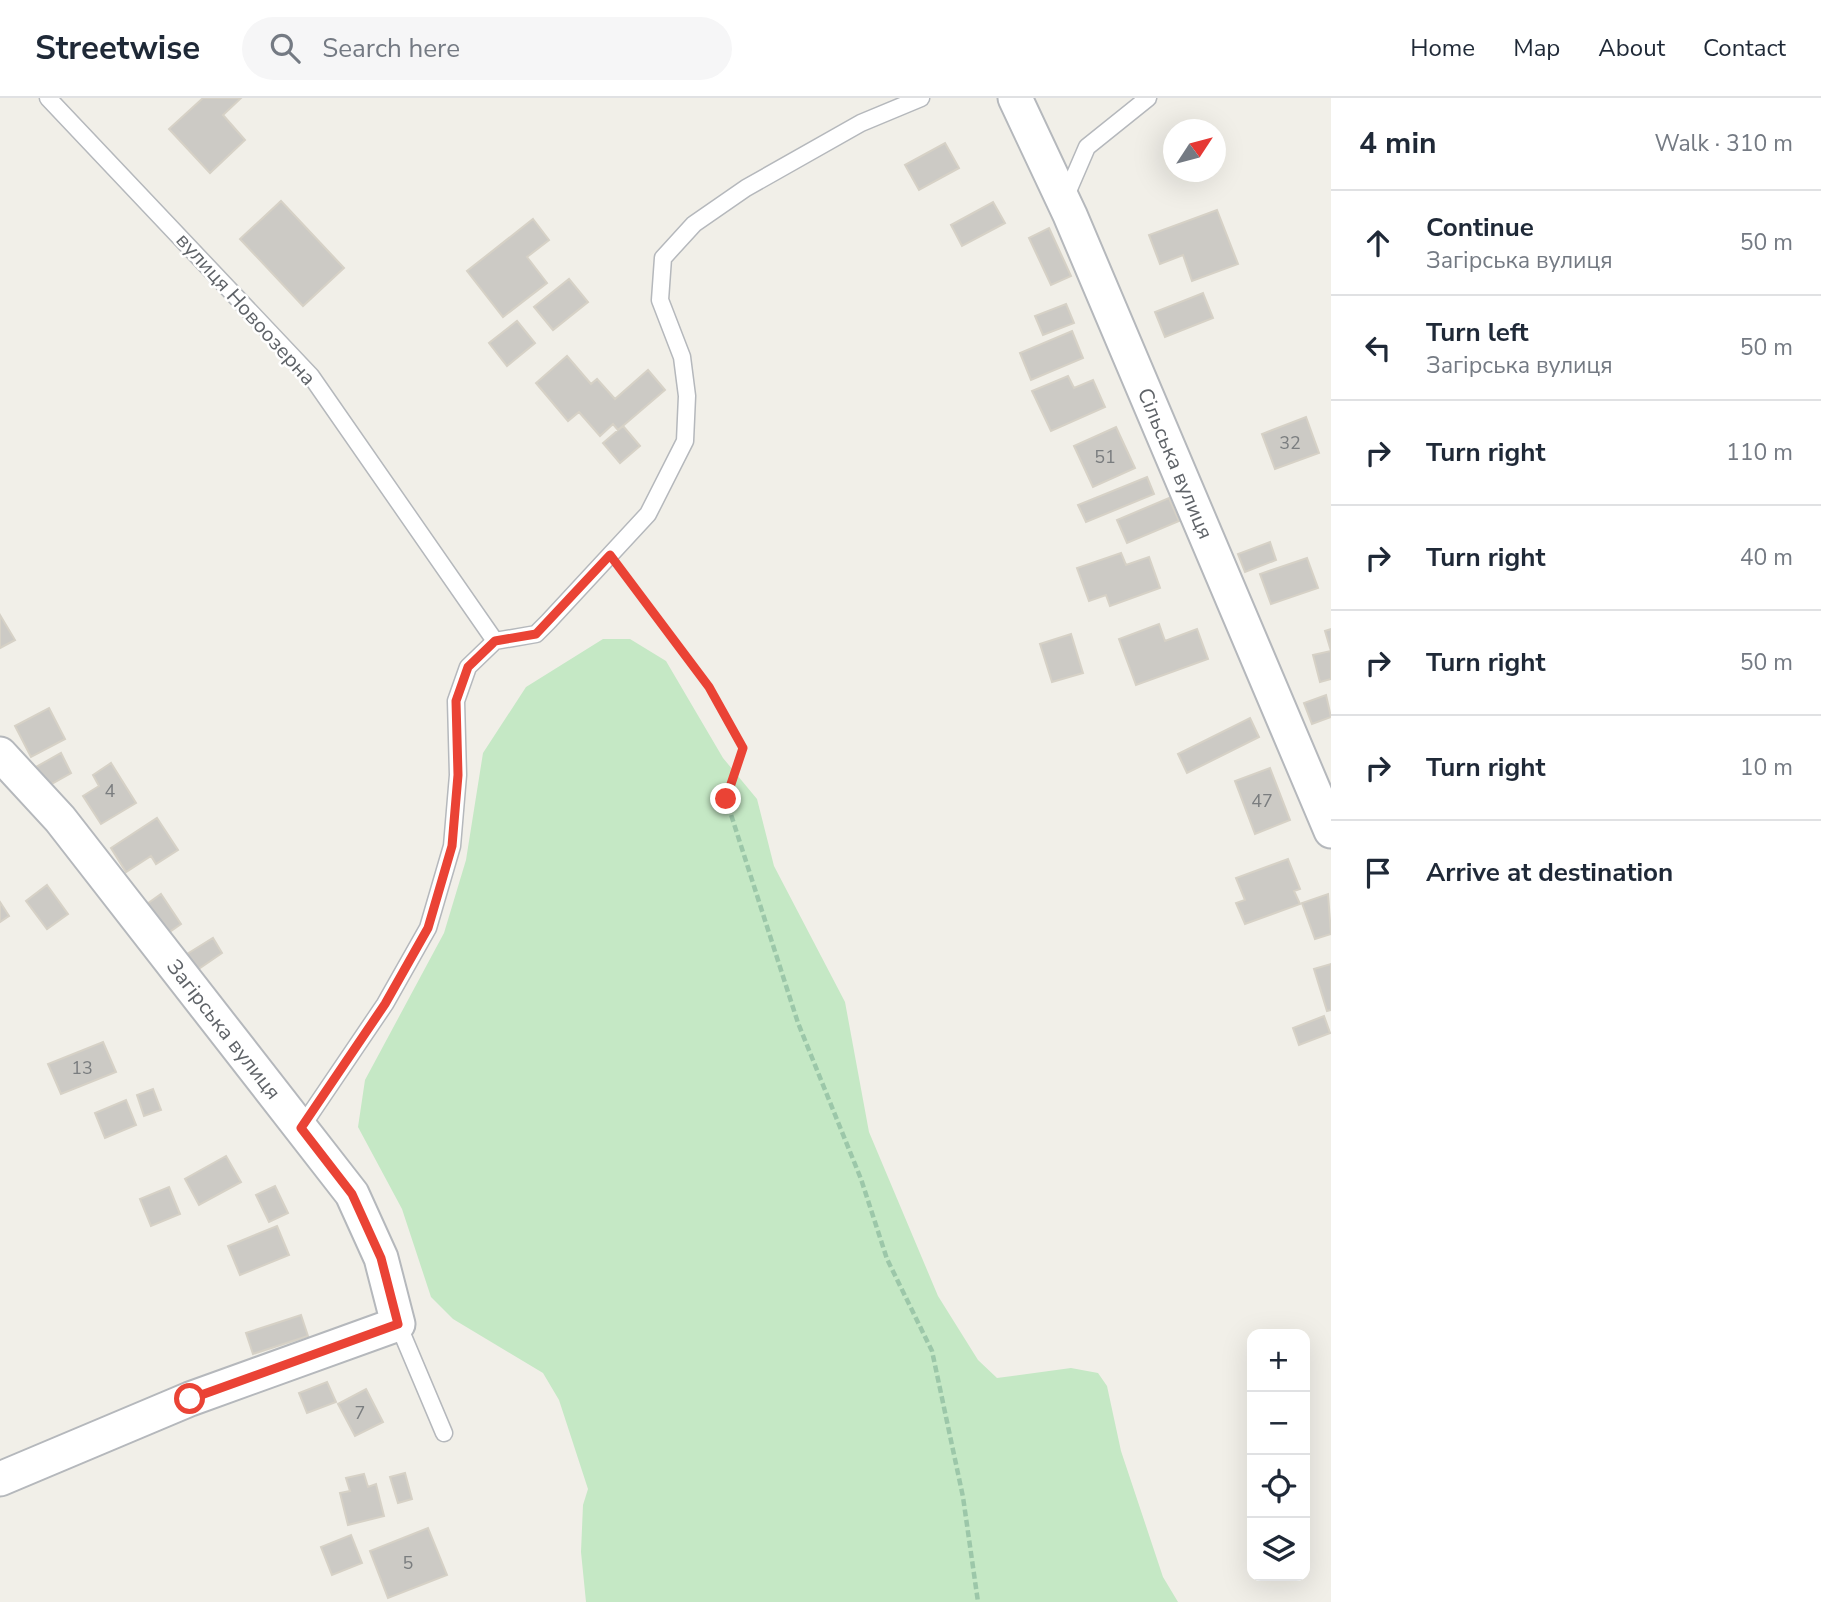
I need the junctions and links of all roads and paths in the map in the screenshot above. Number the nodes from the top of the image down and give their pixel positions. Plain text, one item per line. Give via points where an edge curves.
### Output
1 (48, 98) edge
2 (921, 98) edge
3 (1015, 98) edge
4 (1148, 98) edge
5 (1064, 202) junction
6 (610, 555) junction
7 (495, 641) junction
8 (0, 754) edge
9 (1331, 831) edge
10 (301, 1128) junction
11 (398, 1324) junction
12 (444, 1433) dead end
13 (0, 1479) edge
14 (978, 1602) edge

1 - 7 lane, вулиця Новоозерна via 311,376
2 - 6 lane via 861,123 746,188 694,224 663,258 660,300 682,357 687,396 685,441 648,514
3 - 5 street, Сільська вулиця
4 - 5 lane via 1087,147
5 - 9 street, Сільська вулиця
6 - 7 lane via 536,634
6 - 14 path via 709,687 743,748 726,799 797,1023 861,1179 887,1259 932,1351 963,1497
7 - 10 lane via 468,667 456,701 458,775 452,846 428,928 385,1004
8 - 10 street, Загірська вулиця via 60,818
10 - 11 street, Загірська вулиця via 352,1194 381,1258
11 - 12 lane
11 - 13 street via 190,1399

